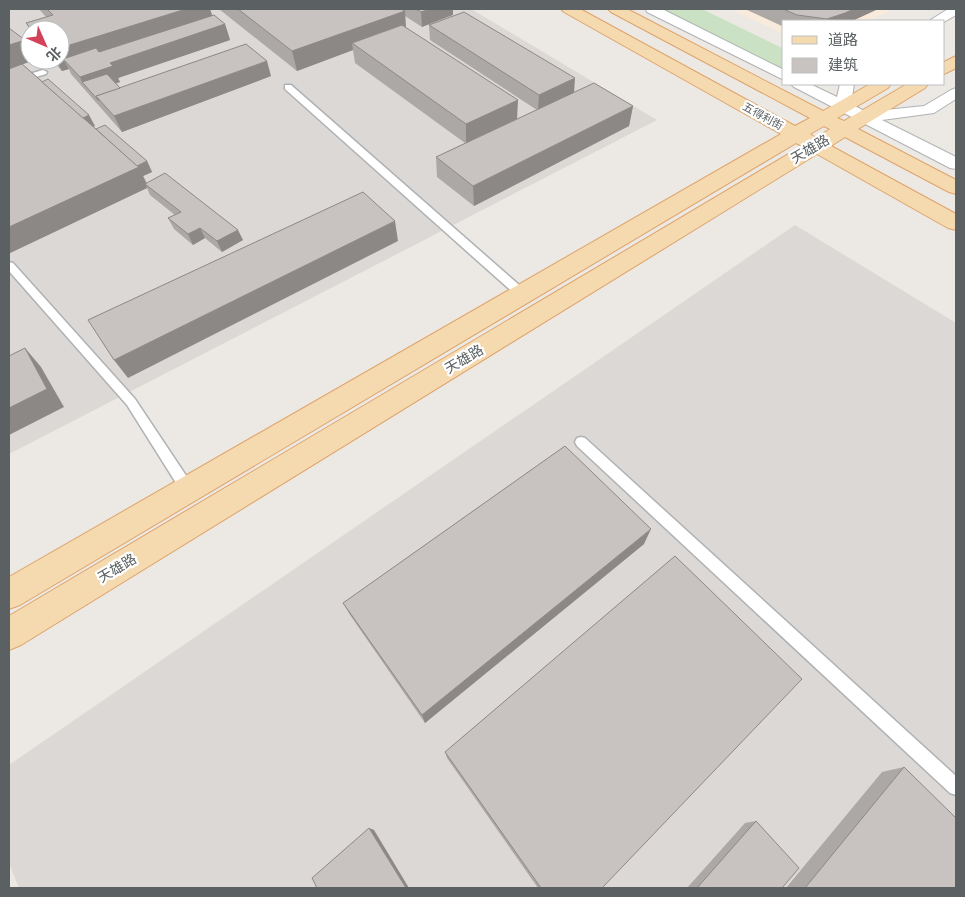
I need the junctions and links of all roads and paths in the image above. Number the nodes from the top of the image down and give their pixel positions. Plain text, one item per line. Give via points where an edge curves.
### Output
1 (569, 9) edge
2 (616, 9) edge
3 (652, 9) edge
4 (956, 10) edge
5 (938, 20) edge
6 (956, 61) edge
7 (945, 68) edge
8 (43, 72) dead end
9 (782, 75) edge
10 (9, 83) edge
11 (782, 83) edge
12 (786, 85) edge
13 (801, 85) edge
14 (881, 85) edge
15 (916, 85) edge
16 (288, 87) dead end
17 (956, 92) edge
18 (844, 111) edge
19 (806, 140) junction
20 (956, 164) edge
21 (956, 188) edge
22 (956, 223) edge
23 (9, 266) edge
24 (522, 294) junction
25 (581, 442) dead end
26 (188, 490) junction
27 (9, 594) edge
28 (9, 634) edge
29 (956, 787) edge

1 - 19 main road, 五得利街
2 - 11 main road, 五得利街
3 - 9 street
4 - 5 street
6 - 7 main road
8 - 10 lane
12 - 18 main road, 五得利街
13 - 18 street
14 - 18 main road, 天雄路
15 - 18 main road, 天雄路
16 - 24 lane
17 - 18 street via 928,110
18 - 19 main road, 天雄路
18 - 20 street
18 - 21 main road, 五得利街
19 - 22 main road, 五得利街
19 - 24 main road, 天雄路
19 - 28 main road, 天雄路
23 - 26 lane via 131,402
24 - 26 main road, 天雄路
25 - 29 lane
26 - 27 main road, 天雄路

